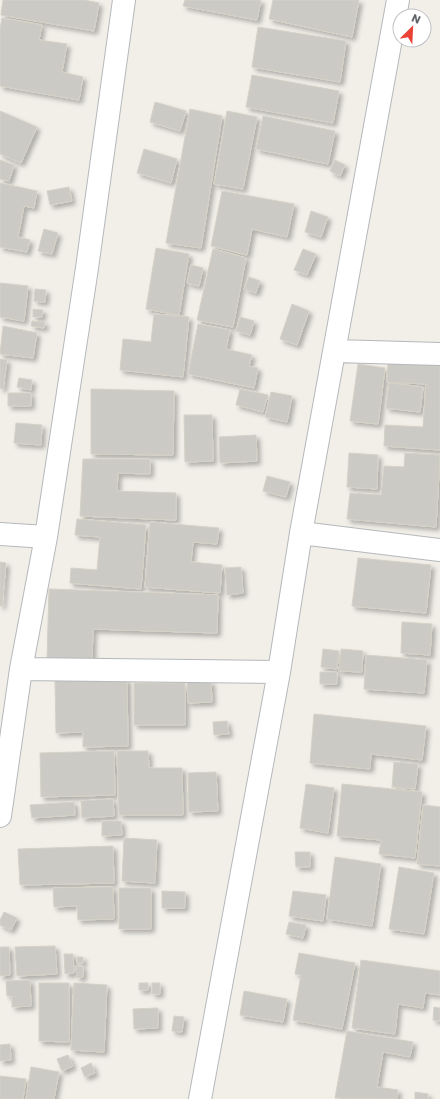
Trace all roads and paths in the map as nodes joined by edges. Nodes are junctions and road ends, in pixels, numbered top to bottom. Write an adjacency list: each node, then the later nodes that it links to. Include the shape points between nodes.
1 (124, 0): 7 (street, via 86,276)
2 (398, 0): 3 (street)
3 (334, 351): 4 (street); 5 (street)
4 (440, 354)
5 (301, 533): 8 (street); 10 (street)
6 (0, 534): 7 (street)
7 (46, 537): 9 (street)
8 (440, 550)
9 (21, 669): 10 (street); 11 (street)
10 (279, 672): 12 (street)
11 (0, 816)
12 (200, 1099)

